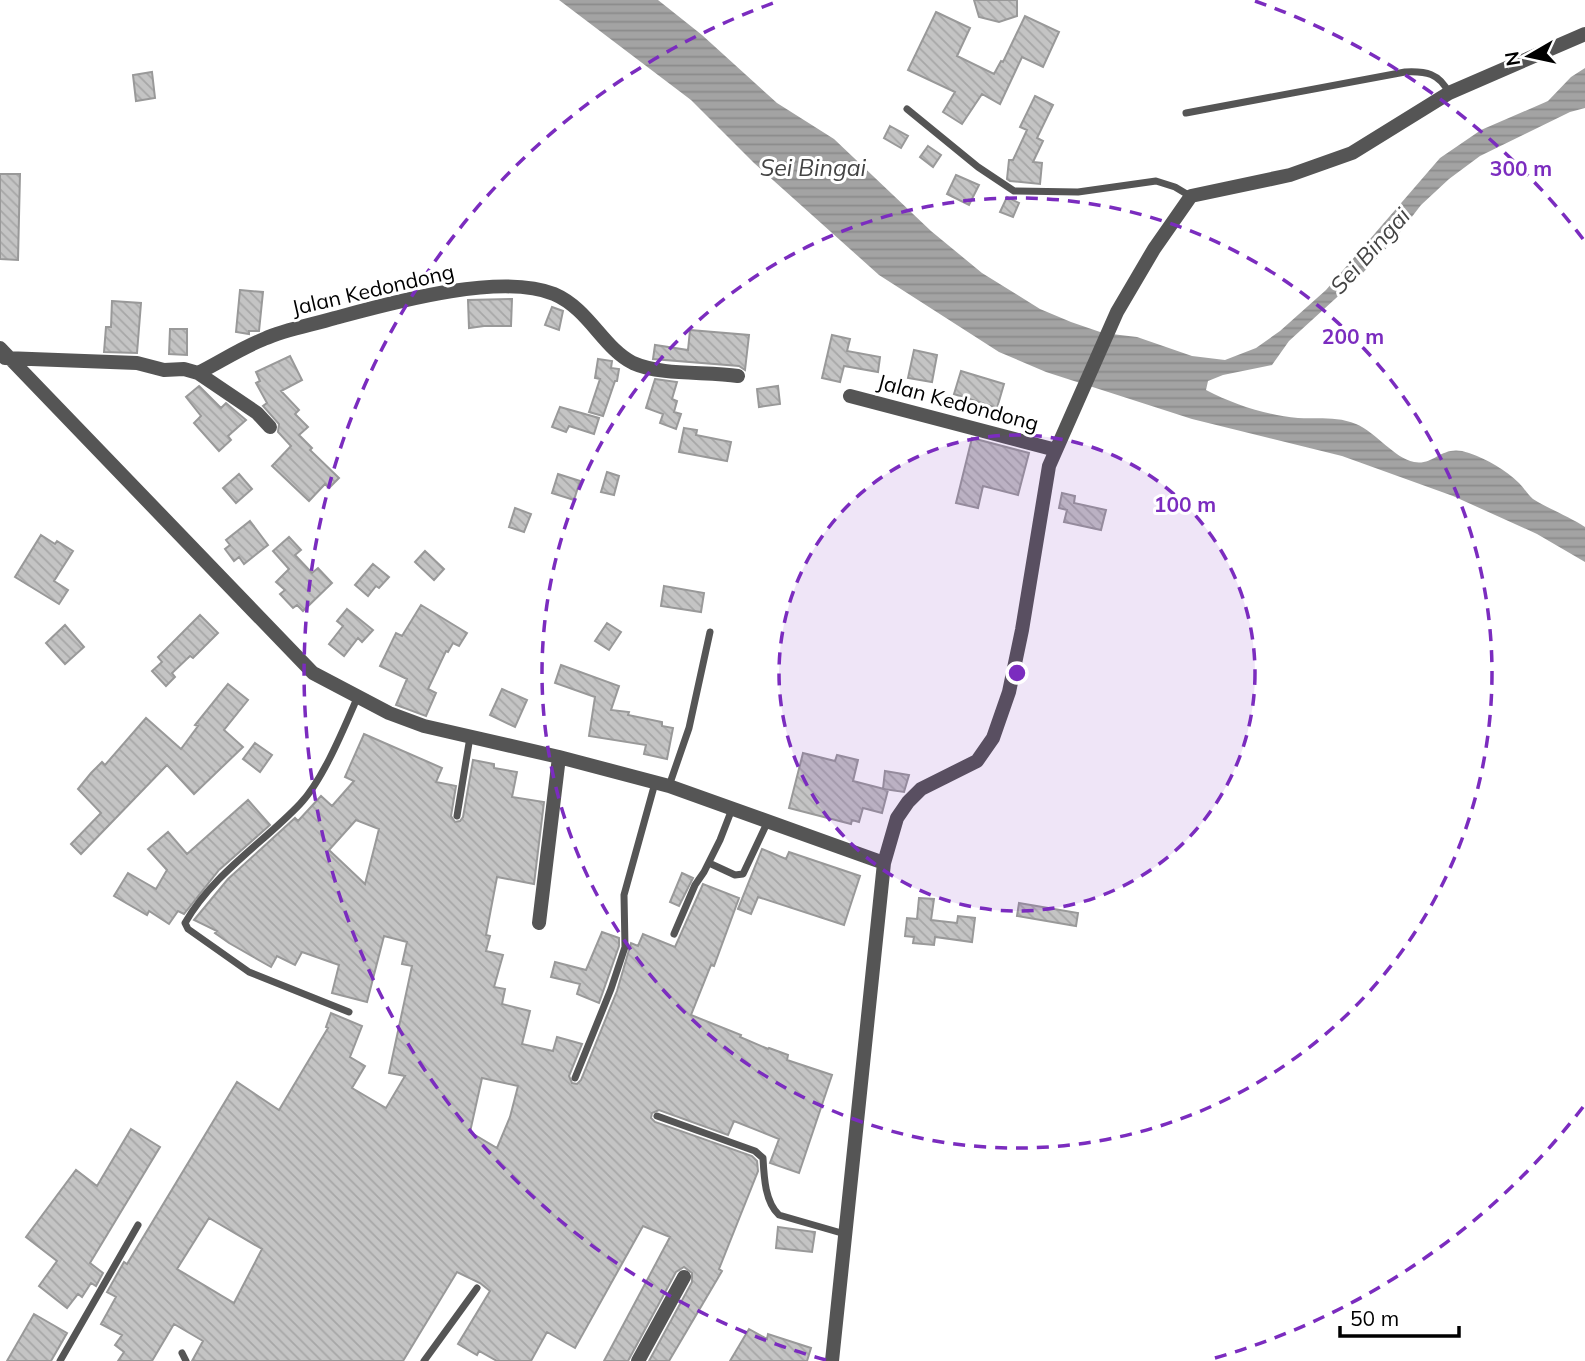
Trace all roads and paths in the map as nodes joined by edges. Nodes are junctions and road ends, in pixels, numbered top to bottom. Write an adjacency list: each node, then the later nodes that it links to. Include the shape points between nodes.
1 (1585, 34): 2 (street)
2 (1450, 93): 4 (lane, via 1433,74 1405,72); 5 (street, via 1352,153 1290,175)
3 (907, 109): 5 (lane, via 1014,191 1078,192 1156,181)
4 (1186, 113)
5 (1191, 196): 11 (street, via 1118,312)
6 (2, 354): 7 (street, via 137,363); 13 (street, via 313,673)
7 (198, 373): 8 (street, Jalan Kedondong, via 264,338 309,325 430,295 508,287 552,293 569,302 633,363); 10 (street)
8 (738, 376)
9 (850, 396): 11 (street, Jalan Kedondong)
10 (270, 427)
11 (1056, 450): 21 (street, via 1049,466 1031,585 1003,715 977,761 922,789 908,802 897,818)
12 (710, 632): 16 (lane, via 689,728)
13 (358, 696): 14 (street, via 401,718); 24 (lane, via 331,756 302,802 208,889 186,923 188,929 249,972)
14 (470, 737): 15 (street); 18 (lane)
15 (559, 757): 16 (street); 22 (street)
16 (662, 785): 17 (street); 25 (lane, via 624,895 625,947)
17 (732, 809): 19 (street); 20 (lane)
18 (457, 817)
19 (768, 821): 20 (lane, via 743,874); 21 (street)
20 (709, 863): 23 (lane)
21 (884, 863): 28 (street)
22 (539, 923)
23 (674, 934)
24 (349, 1012)
25 (575, 1078)
26 (657, 1115): 28 (lane, via 755,1151 763,1158 772,1209)
27 (138, 1226): 31 (lane)
28 (846, 1235): 34 (street)
29 (684, 1277): 33 (street)
30 (477, 1288): 32 (lane)
31 (60, 1361)
32 (424, 1361)
33 (638, 1361)
34 (832, 1361)

